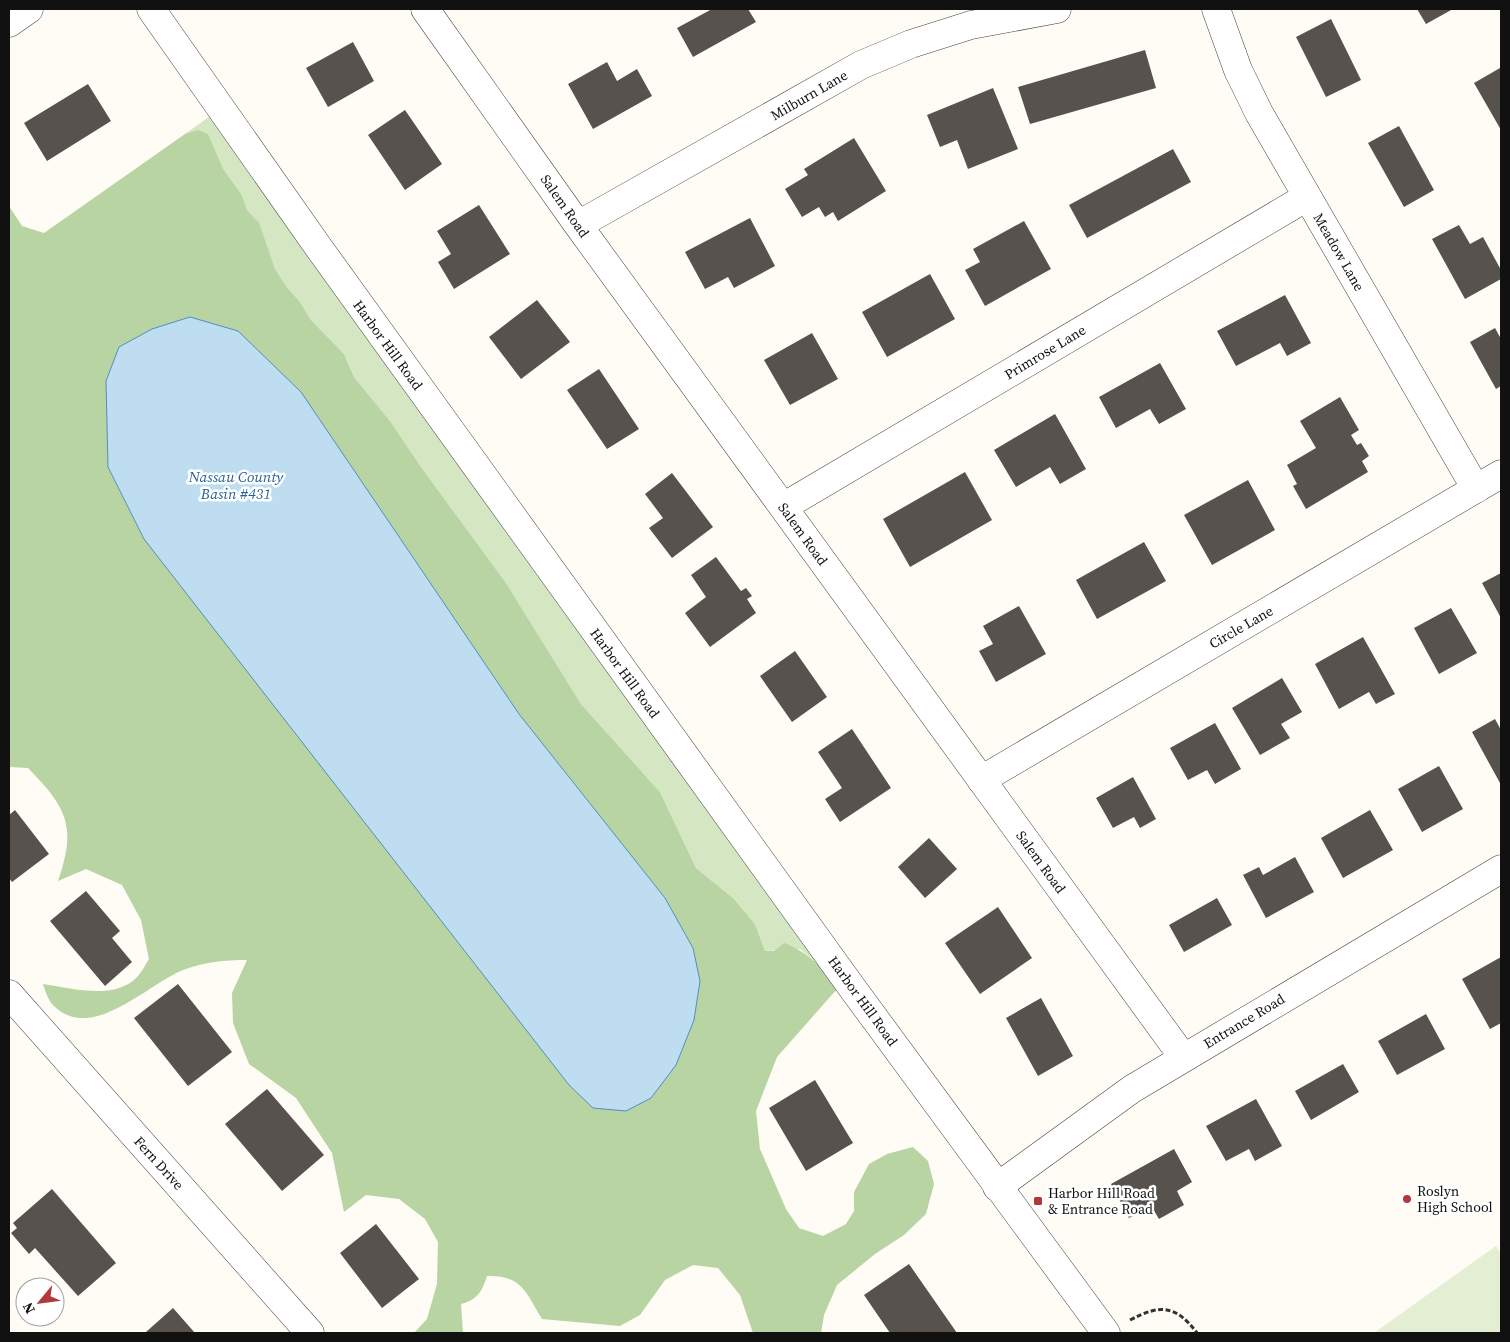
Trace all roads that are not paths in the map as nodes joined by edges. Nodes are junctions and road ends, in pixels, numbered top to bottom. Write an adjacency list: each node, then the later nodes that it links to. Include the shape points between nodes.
1 (29, 9): 6 (street)
2 (151, 9): 16 (street, Harbor Hill Road, via 324,256)
3 (425, 9): 8 (street, Salem Road)
4 (1057, 9): 8 (street, Milburn Lane, via 970,25 861,65)
5 (1216, 9): 7 (street, Meadow Lane, via 1238,70)
6 (9, 23)
7 (1307, 197): 10 (street, Meadow Lane); 11 (street, Primrose Lane)
8 (578, 225): 11 (street, Salem Road)
9 (1501, 474): 10 (street, Circle Lane)
10 (1476, 489): 12 (street, Circle Lane)
11 (783, 507): 12 (street, Salem Road)
12 (981, 780): 15 (street, Salem Road)
13 (1501, 869): 15 (street, Entrance Road)
14 (9, 994): 17 (street, Fern Drive)
15 (1183, 1057): 16 (street, Entrance Road, via 1092,1117)
16 (997, 1187): 18 (street, Harbor Hill Road)
17 (310, 1333)
18 (1106, 1333)

